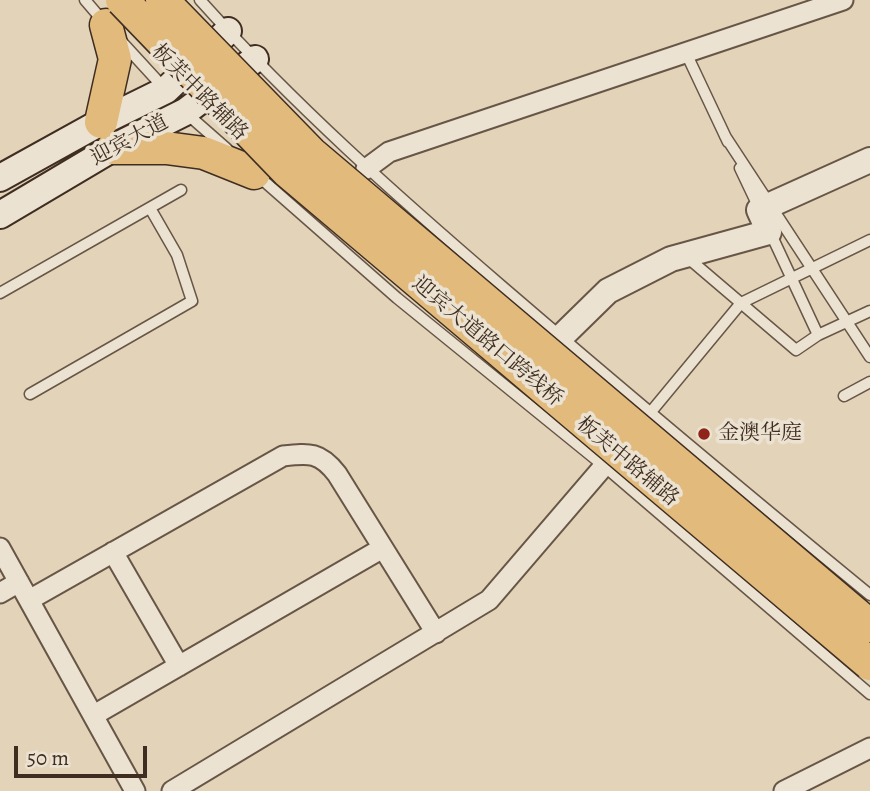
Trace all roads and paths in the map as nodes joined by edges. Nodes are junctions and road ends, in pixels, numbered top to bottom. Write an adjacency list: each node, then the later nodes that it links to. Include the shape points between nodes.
1 (86, 0): 5 (lane, 板芙中路辅路)
2 (162, 0): 41 (highway, 迎宾大道路口跨线桥, bridge, via 311,153)
3 (200, 0): 6 (lane)
4 (843, 0): 7 (street)
5 (114, 13): 9 (lane, 板芙中路辅路); 10 (highway, via 115,59); 43 (highway, 迎宾大道路口跨线桥, bridge, via 287,171)
6 (228, 31): 8 (lane); 9 (main road, 迎宾大道)
7 (687, 53): 11 (lane); 13 (street, via 389,152)
8 (255, 59): 9 (main road, 迎宾大道); 13 (lane)
9 (175, 101): 10 (main road, 迎宾大道); 14 (lane, 板芙中路辅路)
10 (107, 135): 14 (highway, via 204,153); 15 (main road, 迎宾大道); 18 (main road, 迎宾大道)
11 (725, 136): 19 (lane); 28 (lane)
12 (870, 160): 19 (street)
13 (366, 169): 27 (lane)
14 (254, 173): 33 (lane, 板芙中路辅路, via 397,298)
15 (0, 178)
16 (181, 190): 17 (lane)
17 (150, 208): 23 (lane); 30 (lane, via 177,255 191,301)
18 (0, 215)
19 (764, 221): 21 (street); 22 (lane)
20 (870, 240): 22 (lane)
21 (685, 255): 24 (lane); 27 (street, via 608,291)
22 (791, 278): 24 (lane); 26 (lane)
23 (0, 293)
24 (741, 303): 26 (lane, via 796,350); 32 (lane)
25 (870, 311): 26 (lane)
26 (818, 335)
27 (561, 337): 32 (lane)
28 (870, 357)
29 (870, 382): 31 (lane)
30 (30, 394)
31 (844, 396)
32 (649, 413): 39 (lane)
33 (604, 466): 42 (street, via 489,600); 45 (lane, 板芙中路辅路)
34 (381, 549): 35 (street, via 324,458 304,453 284,456); 42 (street); 44 (street)
35 (113, 552): 40 (street); 44 (street)
36 (2, 556): 37 (street)
37 (19, 582): 38 (street); 40 (street)
38 (0, 593)
39 (870, 596)
40 (29, 600): 46 (street)
41 (870, 626)
42 (436, 633): 49 (street)
43 (870, 664)
44 (179, 666): 46 (street)
45 (870, 694)
46 (94, 715): 48 (street)
47 (870, 748): 50 (street)
48 (130, 789)
49 (172, 791)
50 (784, 791)

